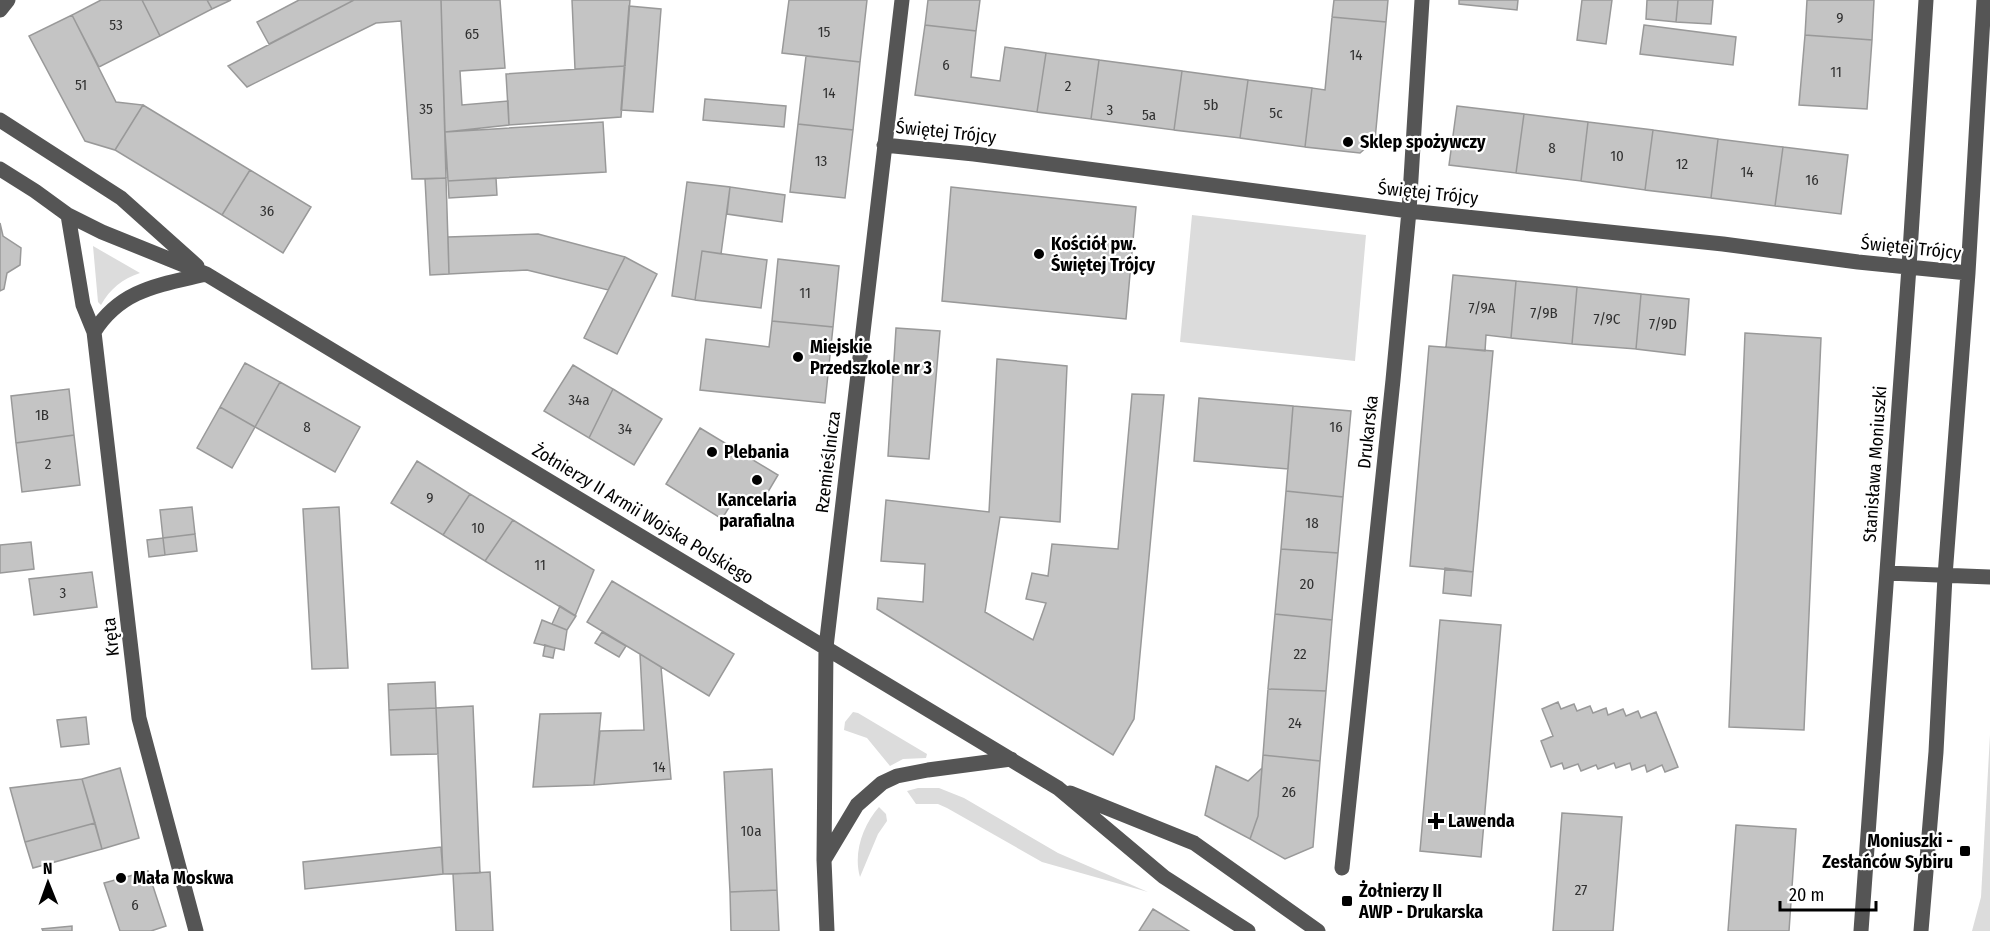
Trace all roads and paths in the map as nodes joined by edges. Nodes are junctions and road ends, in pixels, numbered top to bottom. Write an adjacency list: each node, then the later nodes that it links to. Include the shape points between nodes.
1 (2, 0): 2 (street)
2 (7, 0): 7 (street)
3 (902, 0): 9 (street, Rzemieślnicza)
4 (1422, 0): 11 (street, Drukarska)
5 (1926, 0): 13 (street, Stanisława Moniuszki)
6 (1984, 0): 14 (street)
7 (0, 10)
8 (0, 120): 15 (street, Żołnierzy II Armii Wojska Polskiego, via 121,198)
9 (884, 145): 11 (street, Świętej Trójcy); 20 (street, Rzemieślnicza)
10 (0, 169): 12 (street, Żołnierzy II Armii Wojska Polskiego)
11 (1408, 211): 13 (street, Świętej Trójcy, via 1724,243); 24 (street, Drukarska)
12 (68, 215): 15 (street, Żołnierzy II Armii Wojska Polskiego); 16 (street, Kręta, via 83,305)
13 (1910, 267): 14 (street, Świętej Trójcy); 17 (street, Stanisława Moniuszki)
14 (1968, 273): 18 (street)
15 (206, 274): 16 (street, via 138,292 111,310); 20 (street, Żołnierzy II Armii Wojska Polskiego)
16 (94, 332): 25 (street, Kręta, via 139,718)
17 (1887, 573): 18 (street); 29 (street, Stanisława Moniuszki)
18 (1945, 576): 19 (street); 30 (street)
19 (1990, 577)
20 (826, 647): 21 (street, Żołnierzy II Armii Wojska Polskiego); 23 (street, Rzemieślnicza)
21 (1011, 759): 22 (street, Żołnierzy II Armii Wojska Polskiego); 23 (street, via 928,770 882,783 857,805)
22 (1058, 788): 27 (street, Żołnierzy II Armii Wojska Polskiego, via 1164,877); 28 (street, Żołnierzy II Armii Wojska Polskiego, via 1194,843)
23 (824, 860): 26 (street, Rzemieślnicza)
24 (1342, 868)
25 (196, 931)
26 (827, 931)
27 (1248, 931)
28 (1317, 931)
29 (1861, 931)
30 (1921, 931)

